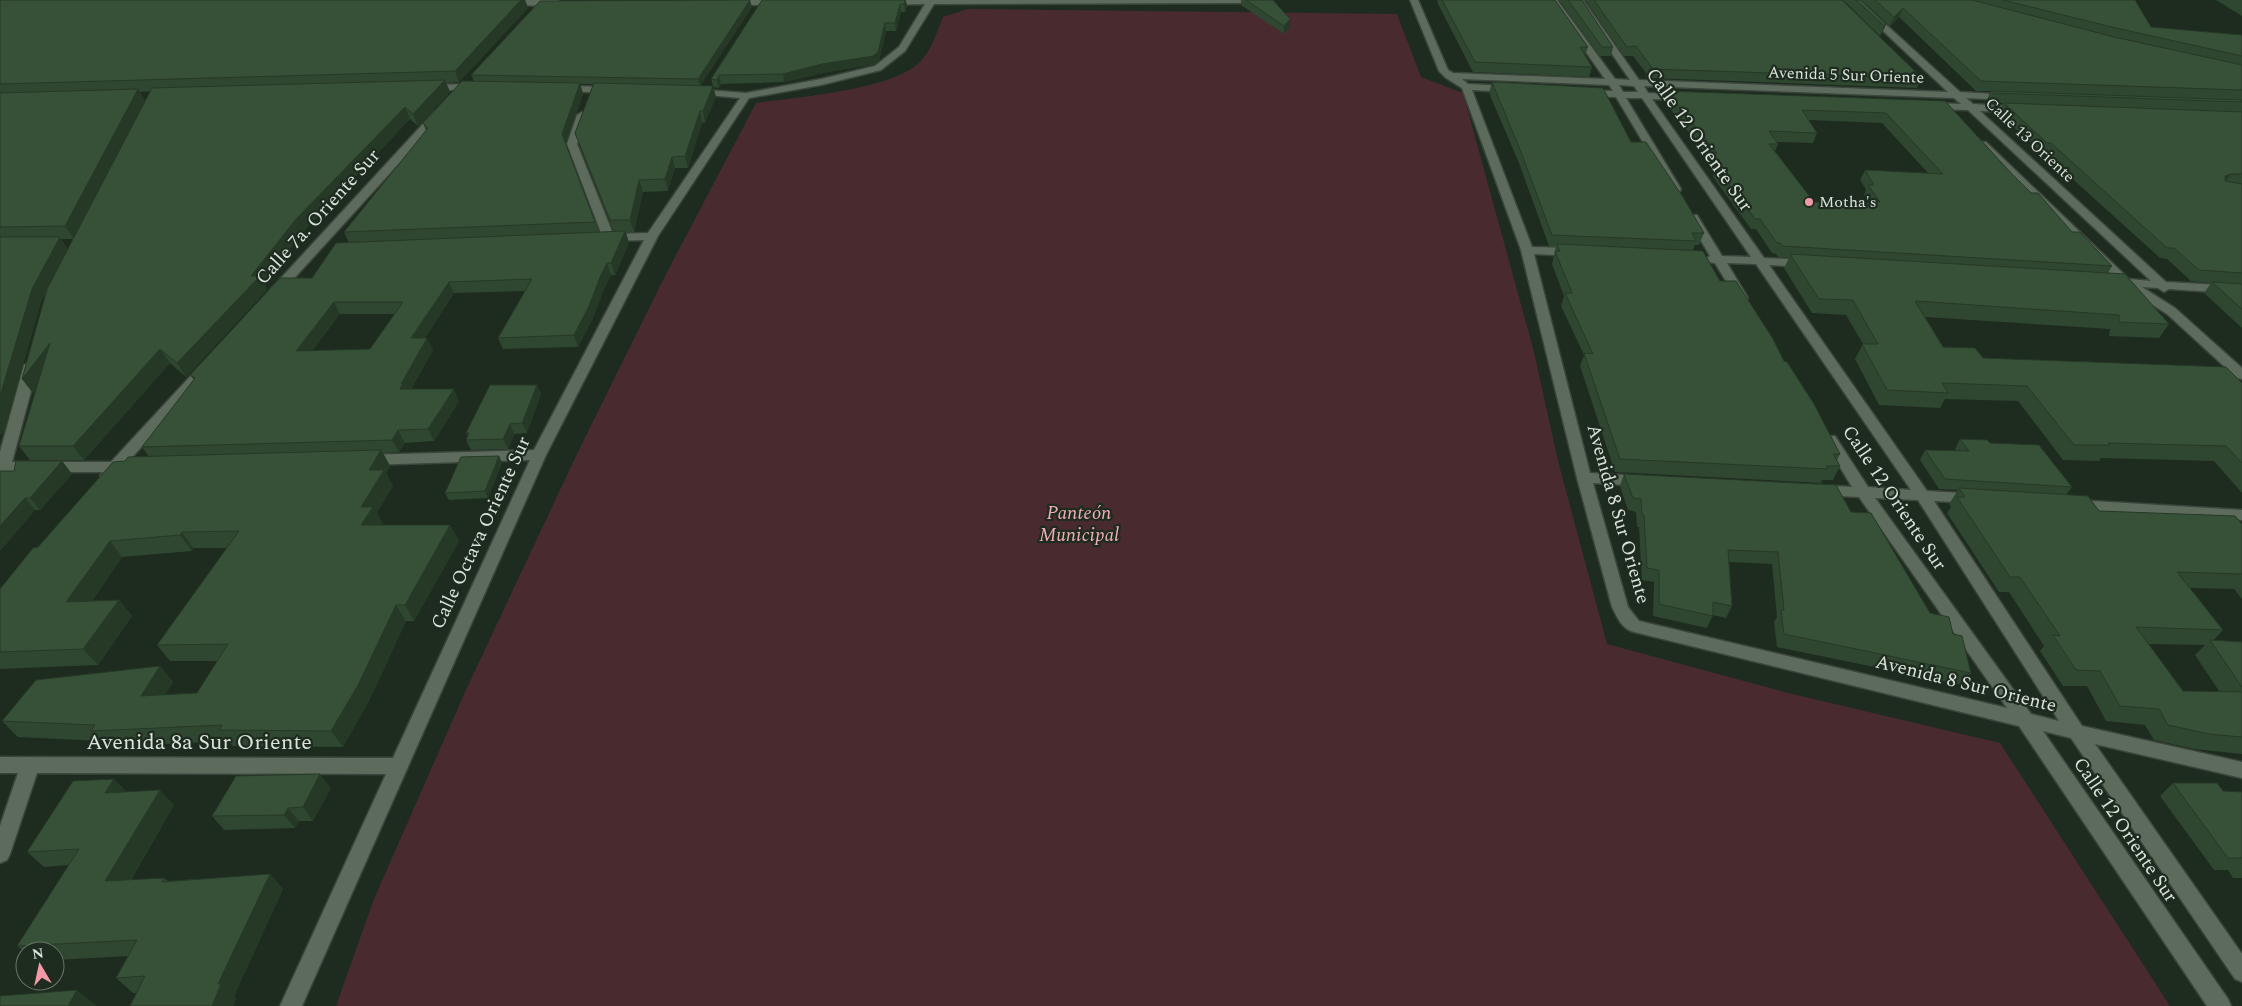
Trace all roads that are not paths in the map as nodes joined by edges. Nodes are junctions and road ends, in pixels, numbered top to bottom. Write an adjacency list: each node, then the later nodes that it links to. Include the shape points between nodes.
1 (1245, 0): 7 (street)
2 (1414, 0): 17 (street)
3 (1553, 0): 18 (street, Calle 12 Oriente Sur)
4 (1579, 0): 20 (street, Calle 12 Oriente Sur)
5 (1854, 0): 33 (street, Calle 13 Oriente)
6 (932, 1): 7 (street); 11 (street); 34 (street, via 902,48 878,68)
7 (1166, 1)
8 (541, 2): 12 (street); 13 (street); 15 (street)
9 (722, 2): 14 (street)
10 (790, 2): 14 (street)
11 (874, 2)
12 (568, 3)
13 (499, 4)
14 (760, 4)
15 (526, 17)
16 (475, 73): 21 (street, Calle 7a. Oriente Sur)
17 (1448, 76): 18 (street, Avenida 5 Sur Oriente); 22 (street)
18 (1611, 80): 20 (street, Avenida 5 Sur Oriente); 30 (street, Calle 12 Oriente Sur)
19 (1917, 80): 31 (street)
20 (1635, 81): 31 (street, Avenida 5 Sur Oriente); 32 (street, Calle 12 Oriente Sur)
21 (462, 87): 23 (street); 24 (street); 47 (street, Calle 7a. Oriente Sur)
22 (1466, 87): 27 (street); 46 (street, Avenida 8 Sur Oriente)
23 (413, 88)
24 (482, 88)
25 (552, 89): 37 (street)
26 (620, 90): 37 (street)
27 (1524, 90)
28 (686, 91): 34 (street, via 707,87)
29 (1572, 92): 30 (street)
30 (1620, 94): 32 (street); 50 (street, Calle 12 Oriente Sur)
31 (1930, 94): 33 (street, Avenida 5 Sur Oriente); 39 (street)
32 (1644, 95): 35 (street); 51 (street, Calle 12 Oriente Sur)
33 (1958, 95): 36 (street, Avenida 5 Sur Oriente); 40 (street, Calle 13 Oriente)
34 (746, 96): 44 (street, Calle Octava Oriente Sur)
35 (1694, 97)
36 (2017, 97)
37 (588, 99): 44 (street, via 572,144 604,238)
38 (1924, 106): 39 (street, Avenida 5 Sur Oriente)
39 (1944, 107): 40 (street, Avenida 5 Sur Oriente); 42 (street)
40 (1971, 108): 41 (street, Avenida 5 Sur Oriente); 55 (street, Calle 13 Oriente)
41 (2029, 110)
42 (1958, 120)
43 (1972, 134): 54 (street)
44 (652, 236): 64 (street, Calle Octava Oriente Sur)
45 (333, 250): 47 (street)
46 (1527, 250): 48 (street); 69 (street, Avenida 8 Sur Oriente)
47 (313, 251): 57 (street, Calle 7a. Oriente Sur)
48 (1585, 252)
49 (1699, 258): 50 (street)
50 (1718, 259): 51 (street); 58 (street, Calle 12 Oriente Sur)
51 (1759, 261): 52 (street); 74 (street, Calle 12 Oriente Sur)
52 (1818, 264)
53 (2096, 281): 54 (street)
54 (2126, 283): 55 (street); 59 (street)
55 (2164, 285): 56 (street); 59 (street)
56 (2242, 290)
57 (267, 301)
58 (1749, 309)
59 (2171, 311): 62 (street)
60 (34, 357): 67 (street)
61 (214, 359): 68 (street)
62 (2242, 375)
63 (1822, 426): 73 (street, Calle 12 Oriente Sur)
64 (539, 456): 65 (street); 82 (street, Calle Octava Oriente Sur)
65 (352, 461)
66 (135, 466): 68 (street)
67 (1, 467): 68 (street)
68 (115, 467): 71 (street)
69 (1584, 478): 70 (street); 78 (street, Avenida 8 Sur Oriente, via 1620,607 1634,626)
70 (1654, 482)
71 (96, 488)
72 (1803, 489): 73 (street)
73 (1863, 492): 74 (street); 78 (street, Calle 12 Oriente Sur)
74 (1922, 495): 75 (street); 79 (street, Calle 12 Oriente Sur)
75 (1990, 499)
76 (2058, 504): 77 (street)
77 (2242, 515)
78 (2025, 720): 79 (street, Avenida 8 Sur Oriente); 87 (street, Calle 12 Oriente Sur)
79 (2078, 733): 83 (street, Avenida 8 Sur Oriente); 85 (street, Calle 12 Oriente Sur)
80 (0, 765): 81 (street, Avenida 8a Sur Oriente)
81 (30, 766): 82 (street, Avenida 8a Sur Oriente); 84 (street)
82 (398, 766): 86 (street, Calle Octava Oriente Sur)
83 (2242, 770)
84 (0, 854)
85 (2242, 972)
86 (291, 1006)
87 (2220, 1006)

